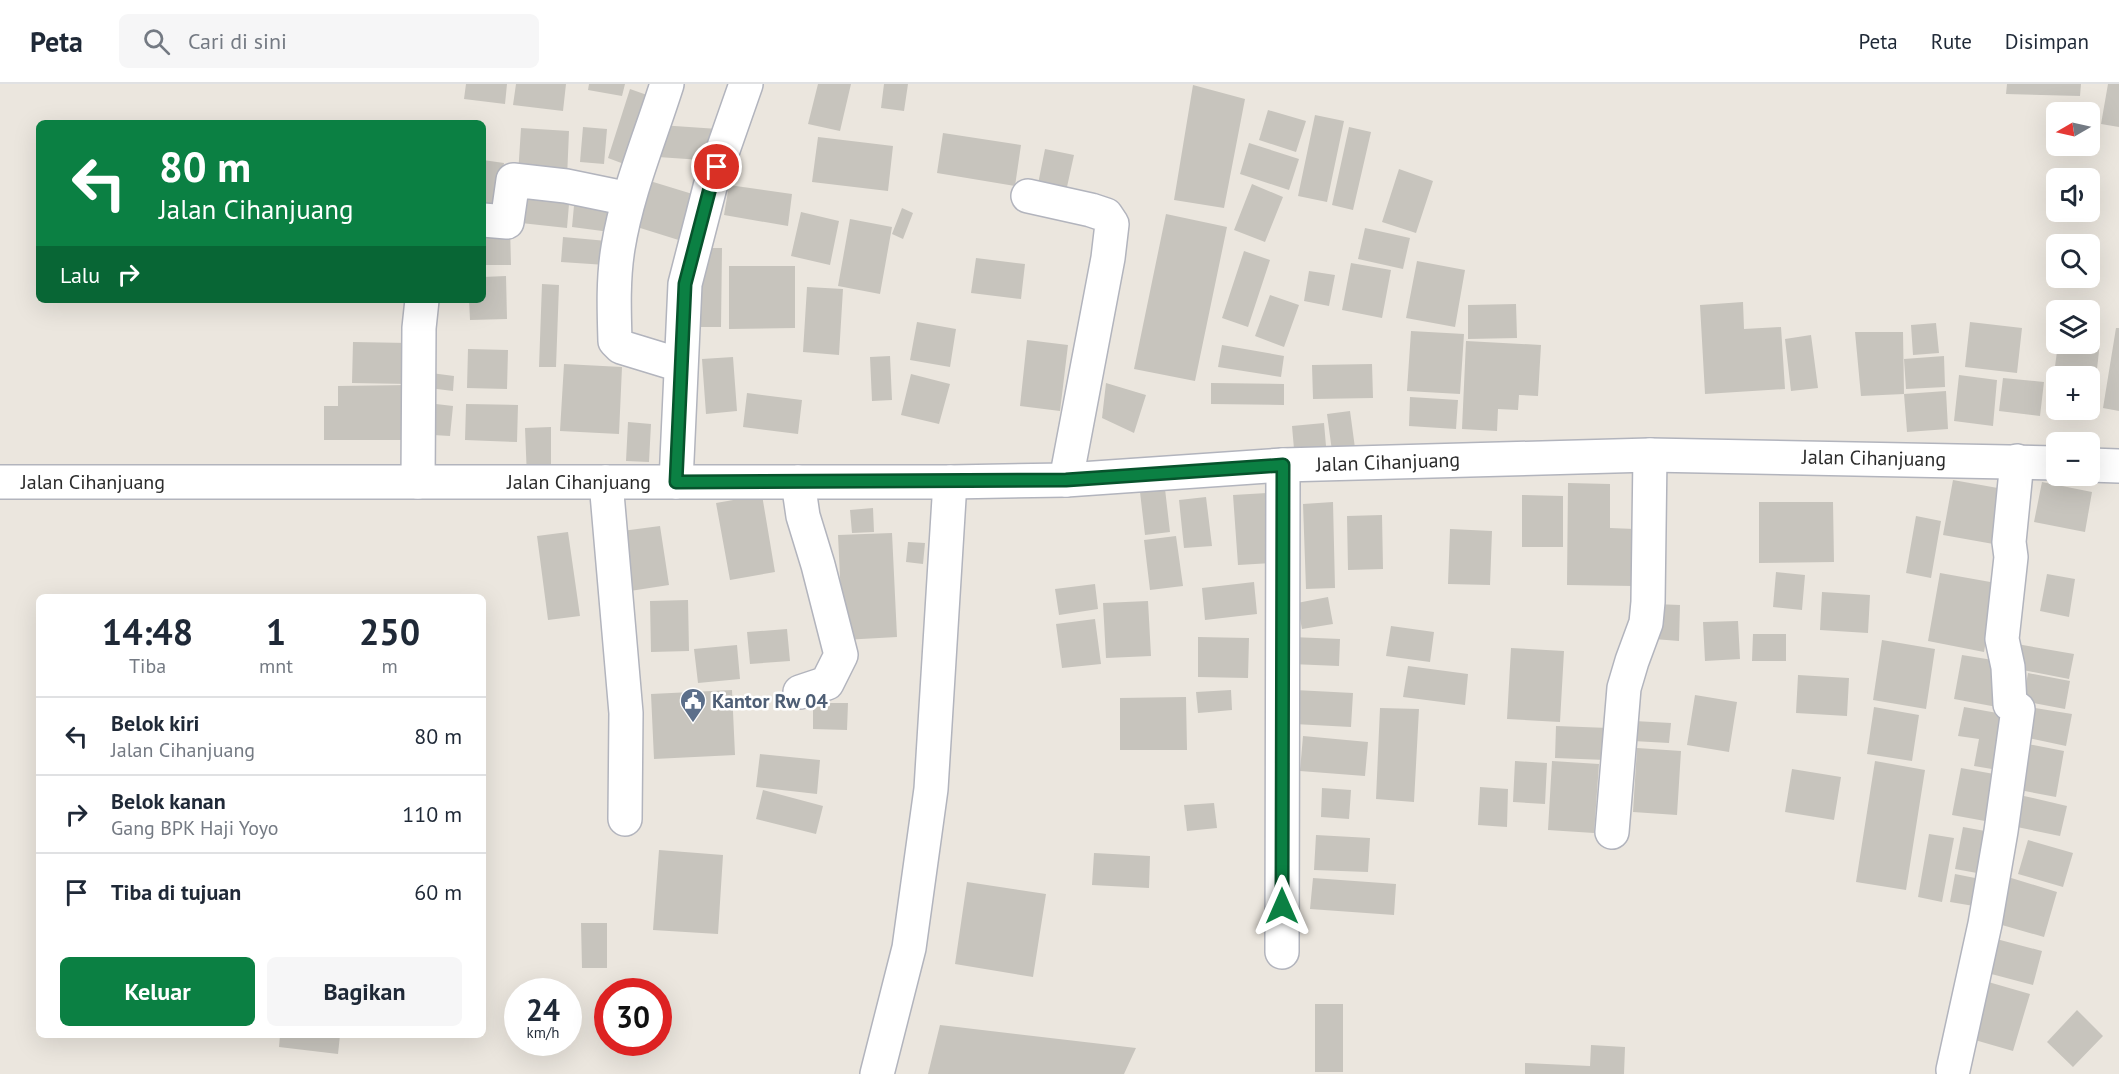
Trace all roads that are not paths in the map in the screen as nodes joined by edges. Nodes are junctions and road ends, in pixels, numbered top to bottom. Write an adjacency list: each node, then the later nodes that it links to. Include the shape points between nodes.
1 (667, 84): 4 (street)
2 (746, 84): 7 (street, via 710,188 685,284)
3 (1028, 196): 14 (street, via 1106,215 1112,224)
4 (629, 199): 5 (street, via 513,180 507,222); 7 (street, via 618,249 615,340 621,347)
5 (486, 220)
6 (422, 303): 16 (street)
7 (680, 365): 18 (street)
8 (1650, 455): 9 (street, Jalan Cihanjuang); 11 (street, Jalan Cihanjuang); 23 (street, via 1646,623 1624,688)
9 (2017, 461): 10 (street, Jalan Cihanjuang); 25 (street, via 2002,639 2010,704 2018,709 2001,831)
10 (2046, 462)
11 (1283, 465): 14 (street, Jalan Cihanjuang); 24 (street)
12 (2100, 465): 13 (street)
13 (2119, 466)
14 (1066, 480): 20 (street, Jalan Cihanjuang)
15 (0, 482): 16 (street, Jalan Cihanjuang)
16 (418, 482): 17 (street, Jalan Cihanjuang)
17 (606, 482): 18 (street, Jalan Cihanjuang); 22 (street, via 626,713)
18 (676, 482): 19 (street, Jalan Cihanjuang)
19 (798, 482): 20 (street, Jalan Cihanjuang); 21 (street, via 803,516 841,655 827,683)
20 (950, 482): 26 (street, via 931,789 909,948)
21 (800, 692)
22 (625, 819)
23 (1612, 832)
24 (1282, 952)
25 (1953, 1070)
26 (877, 1074)

